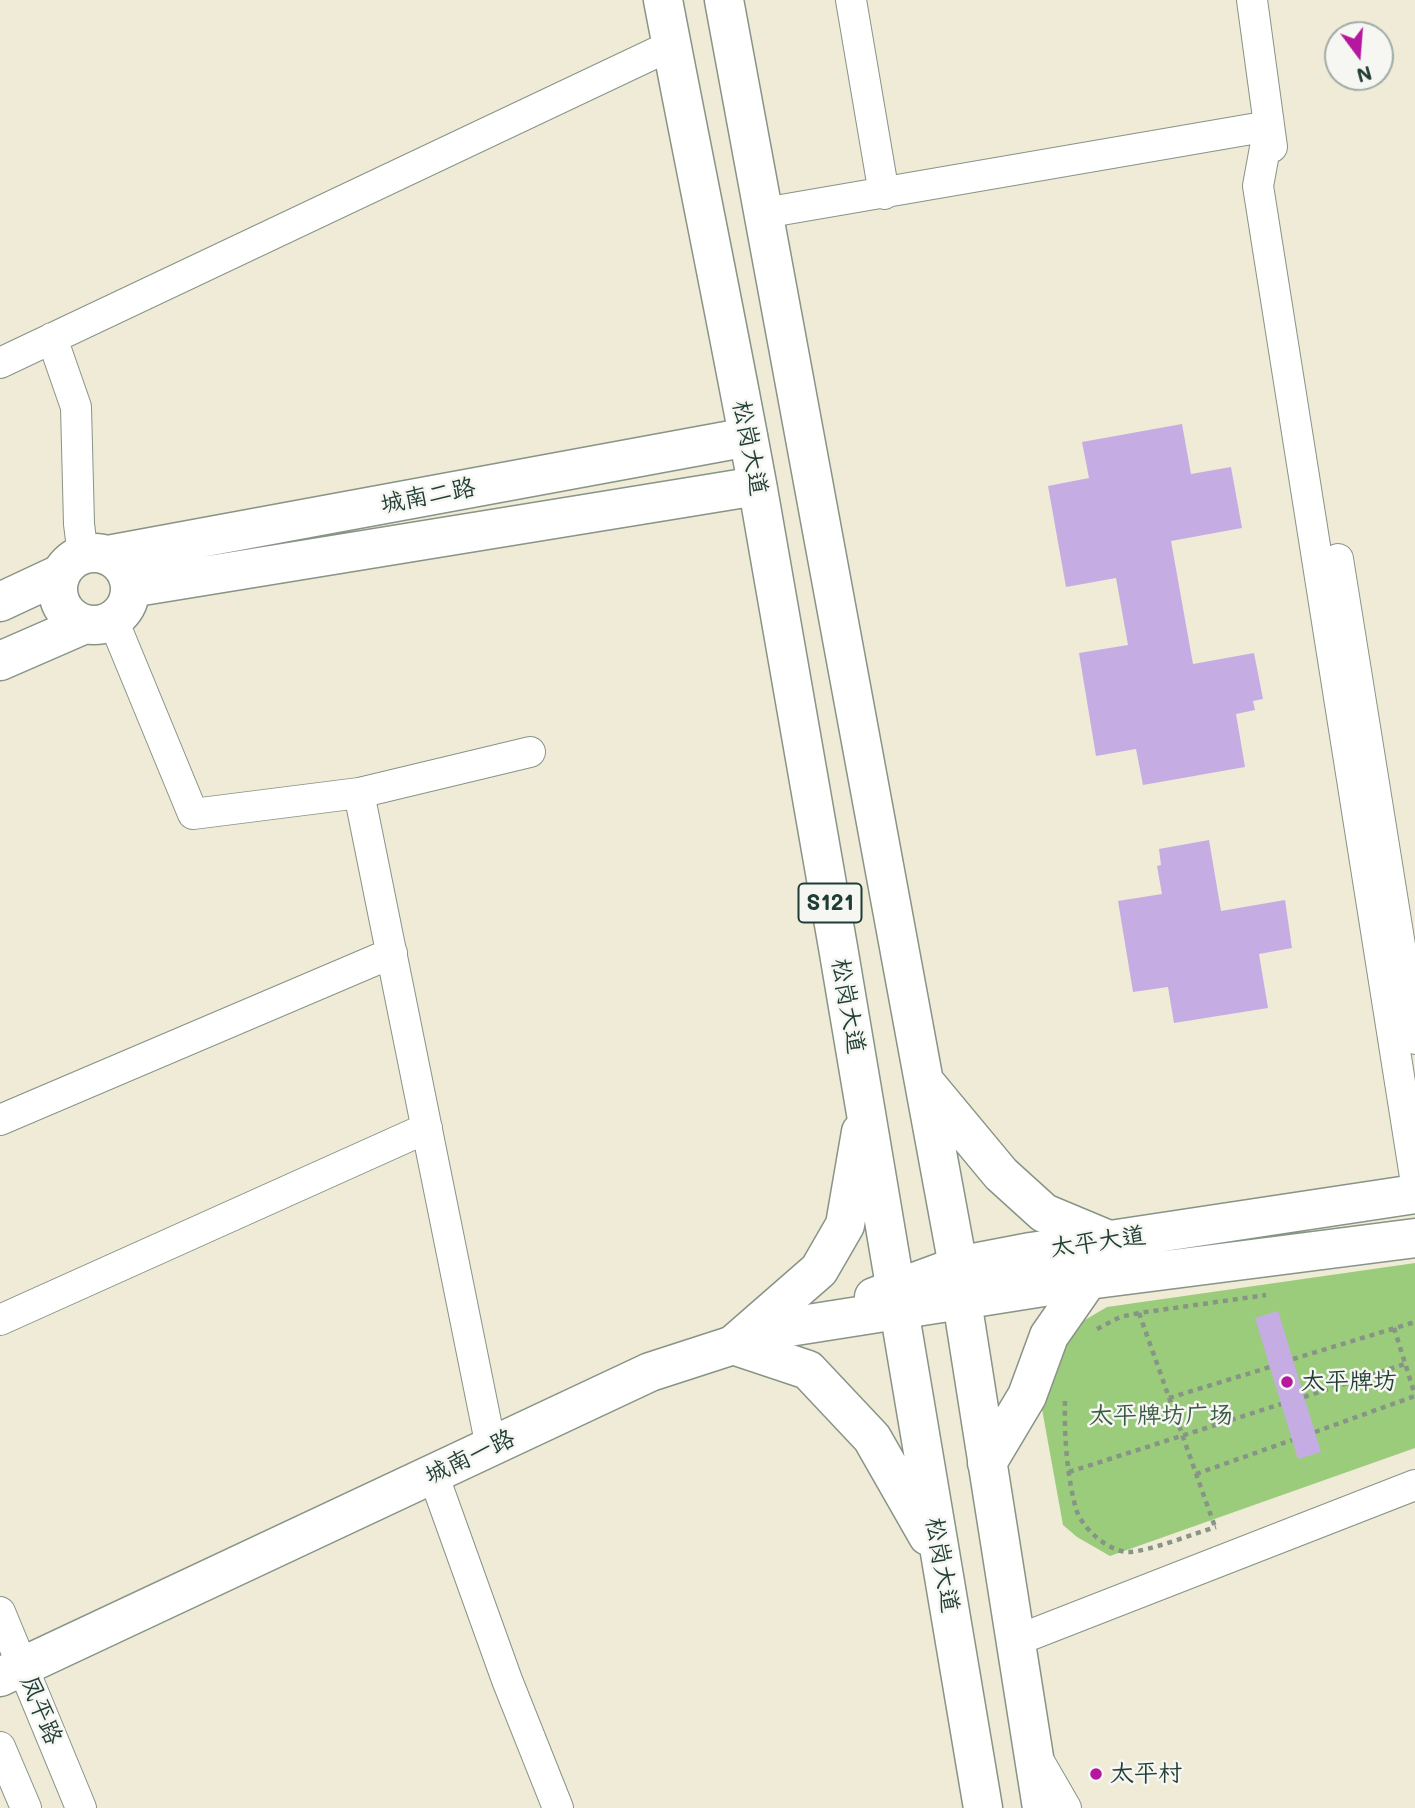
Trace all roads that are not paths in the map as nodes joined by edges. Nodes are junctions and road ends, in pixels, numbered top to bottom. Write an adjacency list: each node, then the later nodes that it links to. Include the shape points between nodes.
1 (663, 0): 5 (main road, 松岗大道 / S121)
2 (724, 0): 8 (main road, S121)
3 (851, 0): 7 (street)
4 (1252, 0): 6 (street)
5 (672, 45): 9 (street); 11 (main road, 松岗大道 / S121)
6 (1269, 126): 7 (street); 20 (street); 25 (street, via 1258,186)
7 (884, 194): 8 (street)
8 (764, 213): 21 (main road, S121)
9 (52, 338): 10 (street); 13 (street, via 76,407)
10 (0, 363)
11 (748, 437): 12 (main road, 松岗大道 / S121); 13 (main road, 城南二路)
12 (757, 486): 15 (main road, 城南二路); 22 (main road, 松岗大道 / S121)
13 (84, 562): 14 (main road, 城南二路); 15 (main road, via 119,562 128,575); 15 (main road, via 57,587 65,611 74,619)
14 (0, 602)
15 (110, 611): 16 (main road, 城南二路); 18 (street, via 193,814)
16 (0, 661)
17 (530, 752): 18 (street)
18 (359, 793): 19 (street)
19 (392, 953): 23 (street); 24 (street)
20 (1415, 1039)
21 (925, 1081): 28 (main road, via 1001,1174 1044,1213); 30 (main road, S121)
22 (866, 1106): 31 (main road, 松岗大道 / S121); 33 (main road, via 845,1224 819,1270)
23 (0, 1120)
24 (427, 1128): 32 (street); 34 (street)
25 (1415, 1177)
26 (1415, 1194): 28 (main road, 太平大道)
27 (1415, 1238): 29 (main road)
28 (1111, 1241): 30 (main road, 太平大道, via 1031,1252)
29 (1088, 1280): 30 (main road); 35 (main road, via 1049,1336 1027,1396)
30 (960, 1283): 31 (main road); 35 (main road, S121)
31 (897, 1299): 33 (main road, 城南一路); 38 (main road, 松岗大道 / S121)
32 (0, 1320)
33 (733, 1345): 34 (main road, 城南一路, via 650,1372); 38 (main road, via 808,1370 872,1438)
34 (491, 1447): 36 (main road, 城南一路)
35 (987, 1463): 40 (main road, S121)
36 (433, 1475): 41 (main road, 城南一路); 46 (street)
37 (1415, 1485): 40 (street)
38 (941, 1559): 47 (main road, 松岗大道 / S121)
39 (0, 1612): 41 (street, 凤平路)
40 (1015, 1641): 43 (main road, S121)
41 (12, 1672): 45 (street, 凤平路)
42 (0, 1746): 44 (street)
43 (1032, 1749): 48 (main road, S121); 49 (street)
44 (26, 1808)
45 (81, 1808)
46 (558, 1808)
47 (983, 1808)
48 (1042, 1808)
49 (1066, 1808)

